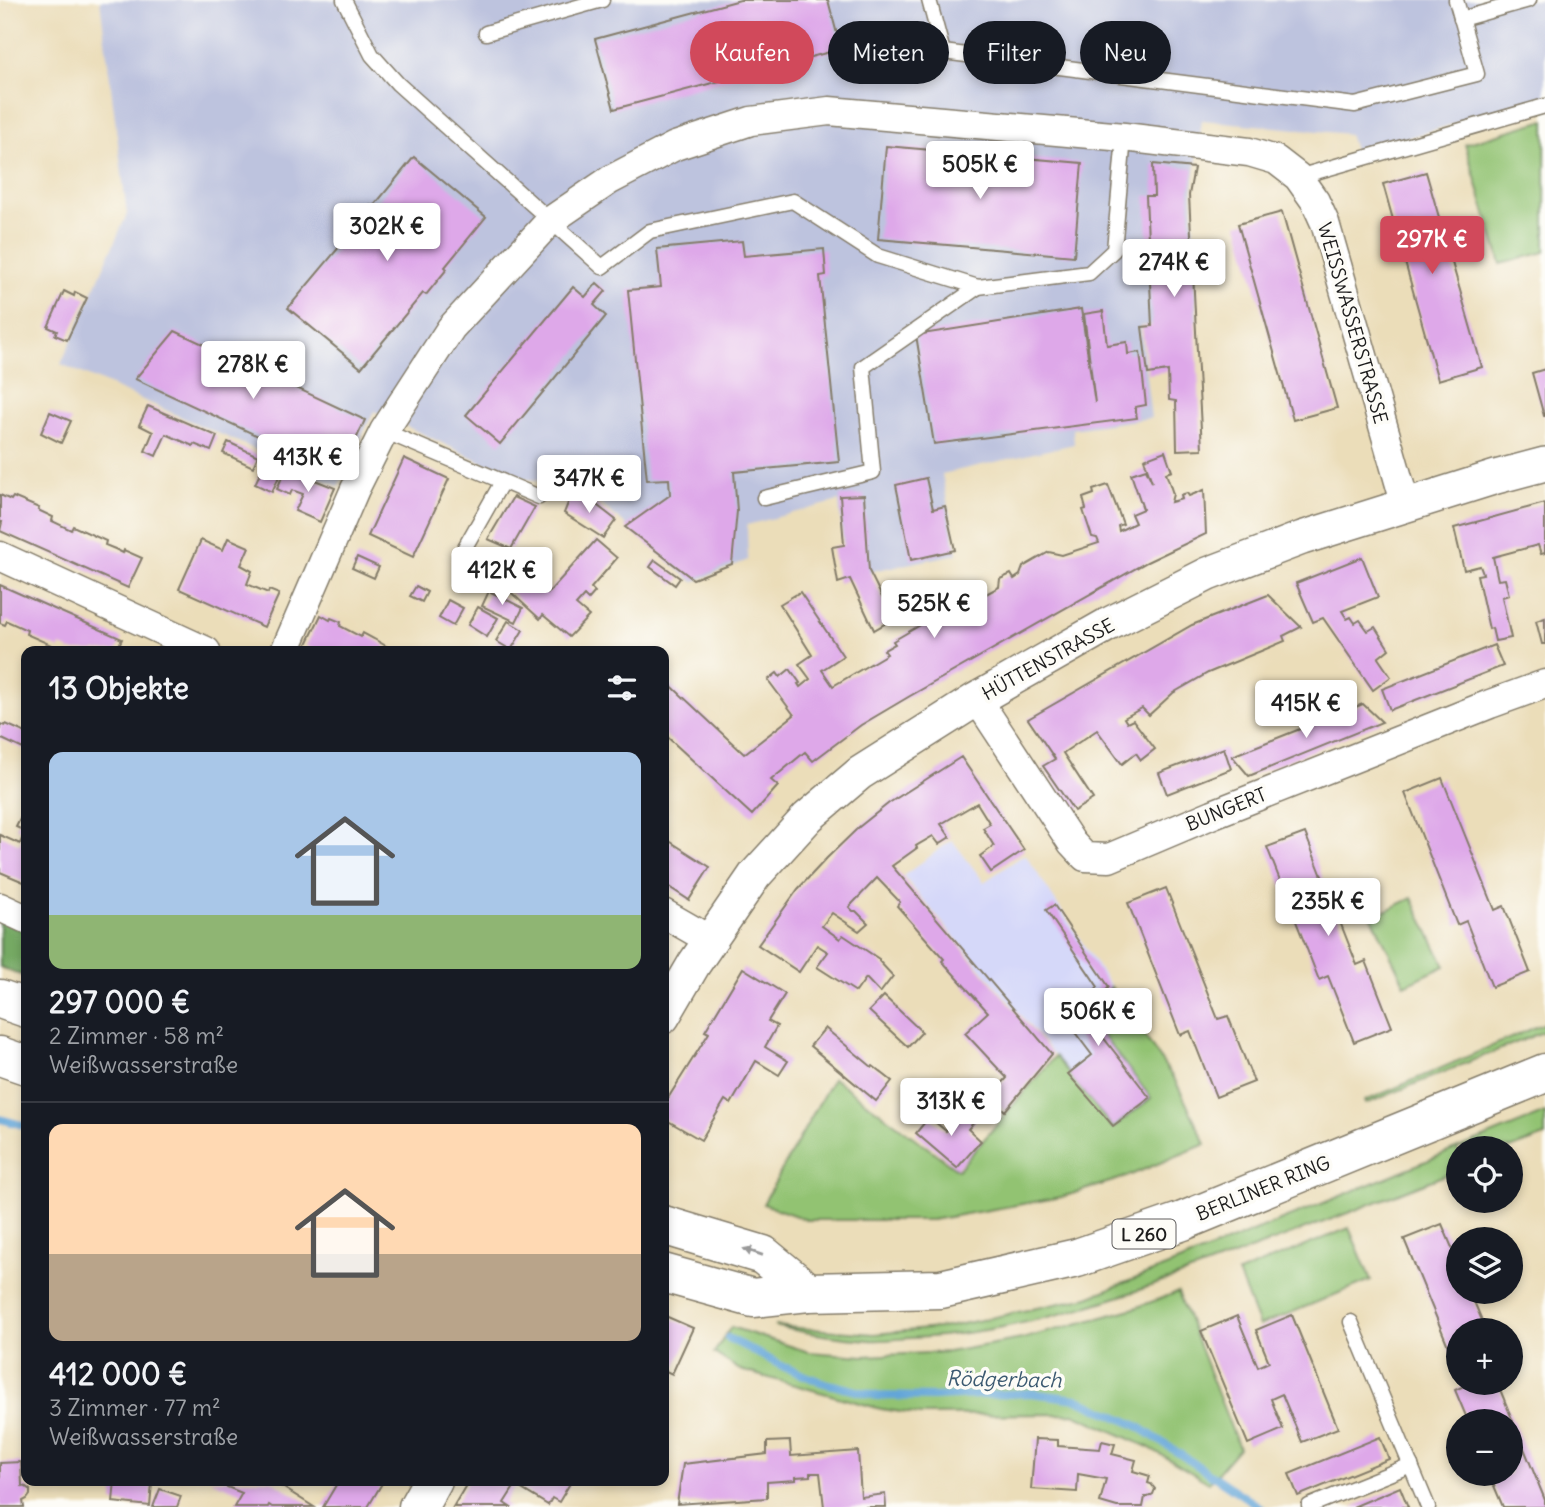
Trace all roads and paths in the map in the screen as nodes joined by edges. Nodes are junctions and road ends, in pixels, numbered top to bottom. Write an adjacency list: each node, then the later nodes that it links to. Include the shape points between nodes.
1 (344, 0): 11 (lane, via 372,55 398,84)
2 (603, 0): 7 (lane)
3 (929, 0): 6 (lane, via 943,52 1354,105 1477,74)
4 (1456, 0): 6 (lane)
5 (1529, 0): 6 (lane)
6 (1461, 19)
7 (486, 33)
8 (1545, 106): 10 (lane)
9 (1124, 137): 10 (street, WEISSWASSERSTRASSE, via 1249,152 1276,160); 11 (street, WEISSWASSERSTRASSE, via 829,111 751,121 675,146 610,180); 12 (lane, via 1114,250 1088,273)
10 (1298, 177): 18 (street, WEISSWASSERSTRASSE, via 1325,223)
11 (550, 220): 12 (lane, via 602,267 650,231 793,201 878,256); 13 (street, WEISSWASSERSTRASSE, via 451,328)
12 (978, 287): 17 (lane, via 863,367 873,472)
13 (384, 431): 15 (lane); 22 (street, WEISSWASSERSTRASSE)
14 (1545, 464): 18 (street, HÜTTENSTRASSE)
15 (502, 482): 16 (lane); 20 (lane)
16 (539, 496)
17 (764, 498)
18 (1406, 506): 24 (street, HÜTTENSTRASSE, via 1302,538 1209,574 1107,625)
19 (0, 556): 21 (street)
20 (460, 556)
21 (195, 646)
22 (287, 646)
23 (1545, 684): 24 (street, BUNGERT, via 1109,858 1085,857 1072,843)
24 (978, 699): 28 (street, HÜTTENSTRASSE, via 860,773 808,817 755,876)
25 (0, 907): 27 (street)
26 (669, 916): 28 (street)
27 (21, 917)
28 (710, 940): 31 (street, HÜTTENSTRASSE)
29 (0, 999): 30 (main road)
30 (21, 1006)
31 (669, 1007)
32 (0, 1056): 33 (main road)
33 (21, 1063)
34 (1545, 1073): 37 (main road, BERLINER RING / L 260, via 1183,1221 1077,1258 941,1289)
35 (669, 1226): 37 (main road, one-way to 35, via 763,1255)
36 (669, 1275): 37 (main road, BERLINER RING / L 260, via 752,1298)
37 (808, 1292)
38 (1351, 1322): 39 (lane)
39 (1411, 1465): 42 (lane); 43 (lane)
40 (430, 1486): 41 (main road)
41 (418, 1507)
42 (1309, 1507)
43 (1428, 1507)

